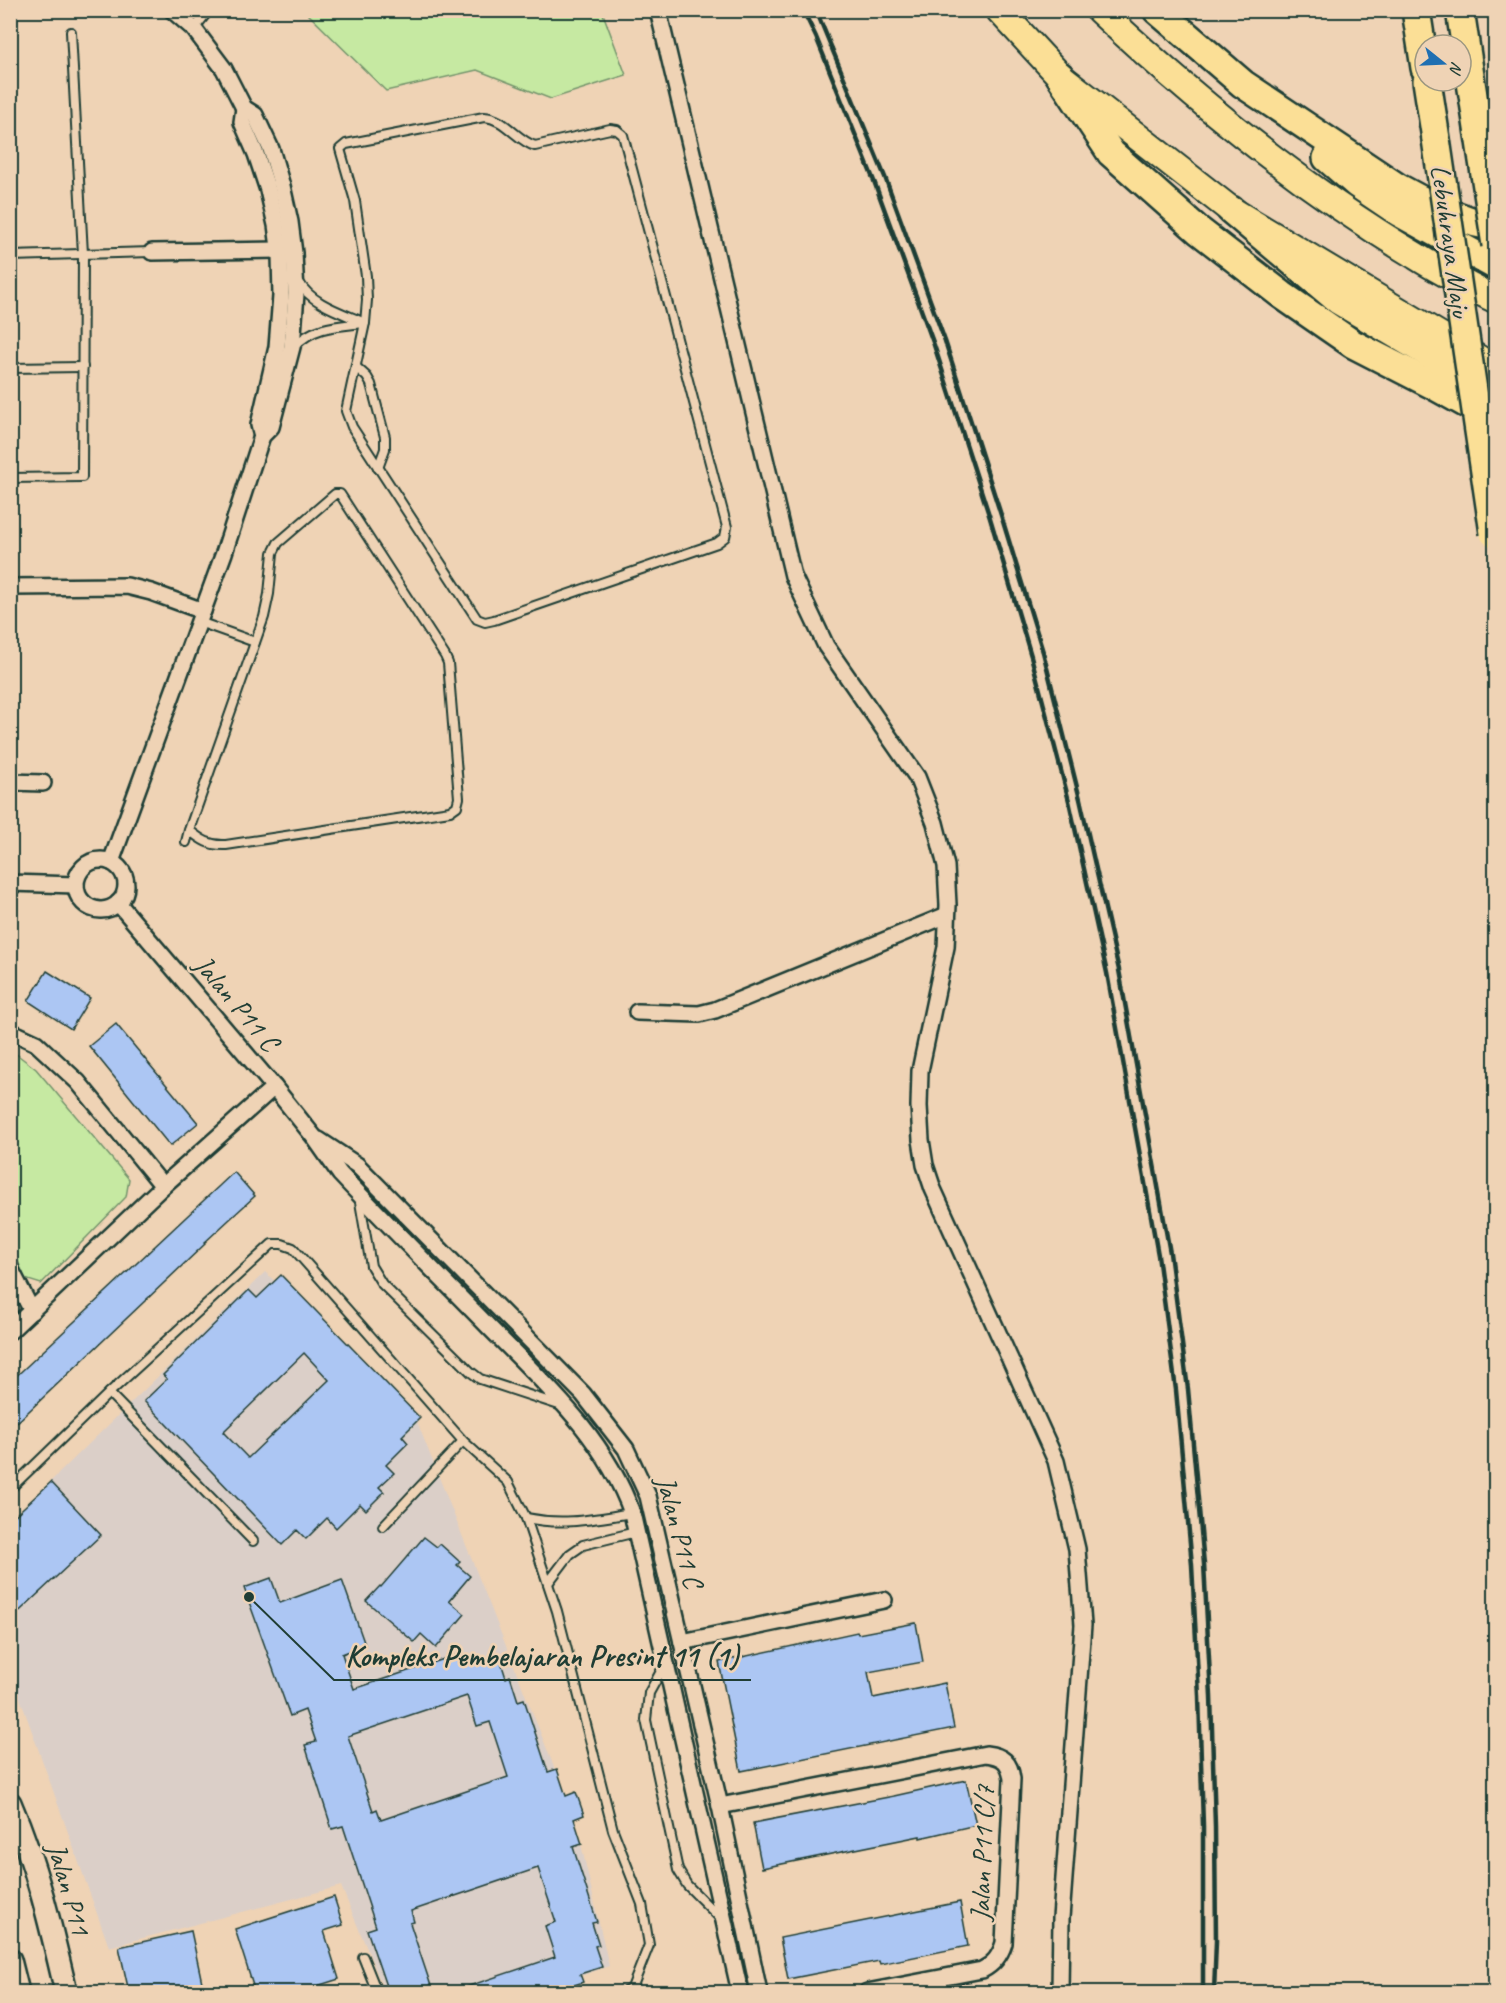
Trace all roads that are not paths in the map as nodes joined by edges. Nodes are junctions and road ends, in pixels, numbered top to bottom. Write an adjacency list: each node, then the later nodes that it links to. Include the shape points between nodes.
1 (209, 10): 9 (lane)
2 (658, 10): 49 (street, via 793,576 826,646 916,777 935,823 946,866)
3 (999, 10): 12 (highway)
4 (1100, 10): 25 (highway, via 1236,131 1306,184 1416,257)
5 (1157, 10): 13 (highway)
6 (1416, 10): 11 (highway)
7 (1461, 10): 18 (highway, Lebuhraya Maju, bridge)
8 (174, 11): 9 (street)
9 (194, 29): 15 (street, via 224,69)
10 (71, 32): 21 (lane)
11 (1420, 33)
12 (1060, 76): 16 (highway); 33 (highway, via 1111,153 1198,230 1353,344)
13 (1243, 84): 17 (highway, via 1397,187 1436,208); 23 (highway, via 1356,184)
14 (1429, 93): 37 (highway, Lebuhraya Maju, bridge)
15 (244, 108): 19 (street, via 242,122 268,190); 24 (street, via 255,115 274,158 291,222)
16 (1231, 210): 31 (highway); 32 (highway, via 1338,300)
17 (1496, 227)
18 (1496, 245)
19 (279, 250): 20 (street); 34 (street, via 277,347 259,425)
20 (152, 252): 21 (lane)
21 (84, 254): 22 (lane); 30 (lane)
22 (10, 256)
23 (1496, 266)
24 (295, 276): 26 (lane, via 302,289 316,300); 27 (street)
25 (1496, 300)
26 (365, 323): 27 (lane, via 313,331); 28 (lane); 35 (lane, via 368,300 364,258 355,201 340,149 346,144 484,117 493,118 535,146 617,130 623,135 727,527 725,537 717,543 484,622 477,619)
27 (291, 351): 34 (street, via 271,427)
28 (356, 367): 35 (lane, via 371,384 385,437); 35 (lane, via 346,411)
29 (10, 368): 30 (lane)
30 (83, 368): 36 (lane, via 82,477)
31 (1496, 369)
32 (1496, 393)
33 (1496, 420)
34 (262, 436): 39 (street)
35 (378, 468)
36 (10, 478)
37 (1495, 539)
38 (10, 587): 39 (street, via 127,586 151,592)
39 (201, 617): 40 (lane); 45 (street)
40 (255, 642): 43 (lane); 43 (lane, via 264,617 273,553 278,543 335,494 340,494 448,663 457,806 450,811 226,846 202,841)
41 (10, 782): 42 (street)
42 (43, 783)
43 (189, 830): 44 (lane)
44 (186, 842)
45 (111, 862): 47 (street, via 88,863 78,875); 48 (street, via 125,879 124,895)
46 (10, 883): 47 (street)
47 (76, 885): 48 (street, via 79,898 91,908 106,909)
48 (118, 903): 52 (street, Jalan P11 C)
49 (947, 915): 50 (street, via 715,1010 699,1014); 84 (street, via 946,947 920,1071 925,1165 1056,1461 1077,1549 1083,1626 1061,1918)
50 (637, 1012)
51 (10, 1031): 54 (street, via 36,1043 78,1082)
52 (274, 1087): 53 (street, Jalan P11 C); 54 (street)
53 (314, 1137): 55 (street, Jalan P11 C); 70 (street, Jalan P11 C, via 357,1165 583,1394 626,1449 648,1496)
54 (163, 1186): 57 (street)
55 (358, 1194): 60 (street, Jalan P11 C); 60 (lane, via 371,1266 382,1284 480,1379)
56 (10, 1268): 57 (street)
57 (32, 1311): 58 (street)
58 (10, 1331)
59 (108, 1393): 61 (lane, via 272,1244 282,1244 293,1248); 62 (lane); 67 (lane)
60 (569, 1408): 63 (street, Jalan P11 C, via 608,1462)
61 (463, 1441): 64 (lane, via 508,1482); 65 (lane)
62 (10, 1489)
63 (632, 1513): 64 (lane, via 565,1523); 66 (street, Jalan P11 C)
64 (526, 1518): 68 (lane)
65 (383, 1526)
66 (636, 1532): 68 (lane, via 582,1545); 71 (street, Jalan P11 C)
67 (253, 1541)
68 (548, 1583): 80 (lane, via 613,1830 642,1904 649,1945 632,1988)
69 (884, 1600): 70 (street)
70 (682, 1642): 73 (street, Jalan P11 C)
71 (665, 1663): 74 (street, Jalan P11 C); 74 (lane, via 650,1693 646,1720 678,1870 687,1885)
72 (10, 1803): 78 (main road, Jalan P11, via 45,1899)
73 (720, 1806): 82 (street, Jalan P11 C); 83 (street, Jalan P11 C/7, via 986,1754 1005,1760 1012,1779 1001,1953 982,1970)
74 (724, 1922): 81 (street, Jalan P11 C)
75 (363, 1957): 79 (lane)
76 (10, 1960): 77 (main road)
77 (18, 1992)
78 (66, 1992)
79 (377, 1992)
80 (624, 1992)
81 (740, 1992)
82 (759, 1992)
83 (867, 1992)
84 (1060, 1992)

